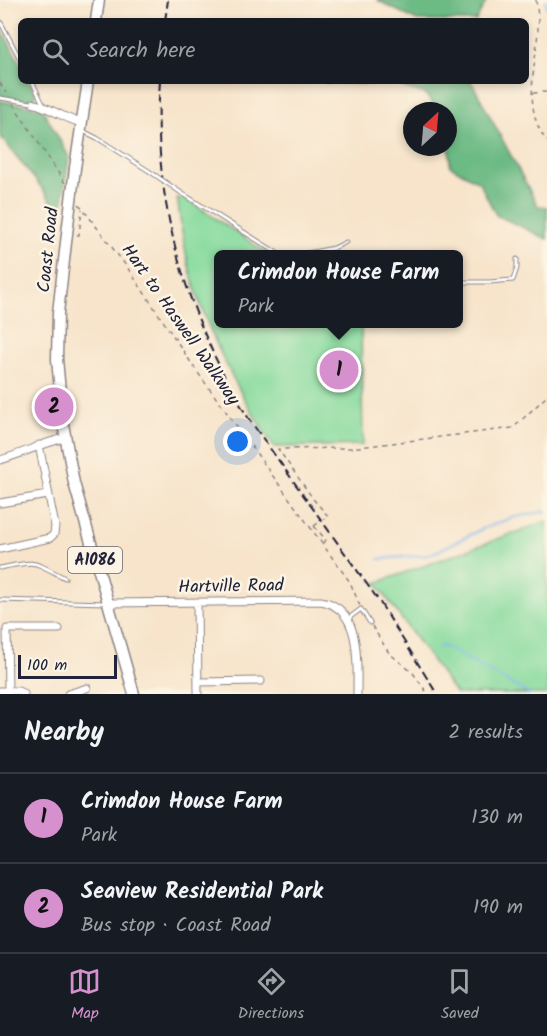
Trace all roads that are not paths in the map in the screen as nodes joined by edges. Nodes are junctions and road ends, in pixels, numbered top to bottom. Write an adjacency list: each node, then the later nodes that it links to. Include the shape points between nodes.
1 (99, 0): 2 (main road)
2 (96, 18)
3 (0, 21): 4 (lane)
4 (18, 55)
5 (33, 84): 9 (lane)
6 (88, 84): 10 (main road, Coast Road / A1086)
7 (0, 98): 8 (lane, bridge)
8 (32, 104): 9 (street)
9 (44, 106): 10 (street)
10 (82, 127): 12 (lane, bridge); 16 (main road, Coast Road / A1086, bridge, via 58,313)
11 (346, 242): 13 (lane)
12 (271, 250)
13 (325, 250)
14 (517, 259): 15 (lane, via 513,280)
15 (463, 282)
16 (66, 438): 17 (street); 26 (main road, A1086, via 74,483)
17 (39, 445): 18 (street); 19 (street)
18 (0, 460)
19 (48, 495): 20 (street); 21 (street, via 54,534)
20 (0, 503)
21 (0, 549)
22 (0, 568): 23 (lane, via 32,562)
23 (64, 578)
24 (0, 600): 26 (lane)
25 (197, 602): 26 (street, Hartville Road); 27 (street, Hartville Road, via 321,601 337,607); 32 (street)
26 (108, 603): 38 (main road, A1086)
27 (347, 619): 28 (lane, via 361,609); 40 (street, via 355,642)
28 (370, 623)
29 (4, 629): 30 (street); 35 (street)
30 (59, 629)
31 (261, 681): 32 (street)
32 (198, 682): 39 (street)
33 (87, 688): 37 (street)
34 (0, 691): 35 (street)
35 (9, 691): 36 (street)
36 (24, 694)
37 (68, 694)
38 (134, 694)
39 (198, 694)
40 (357, 694)

